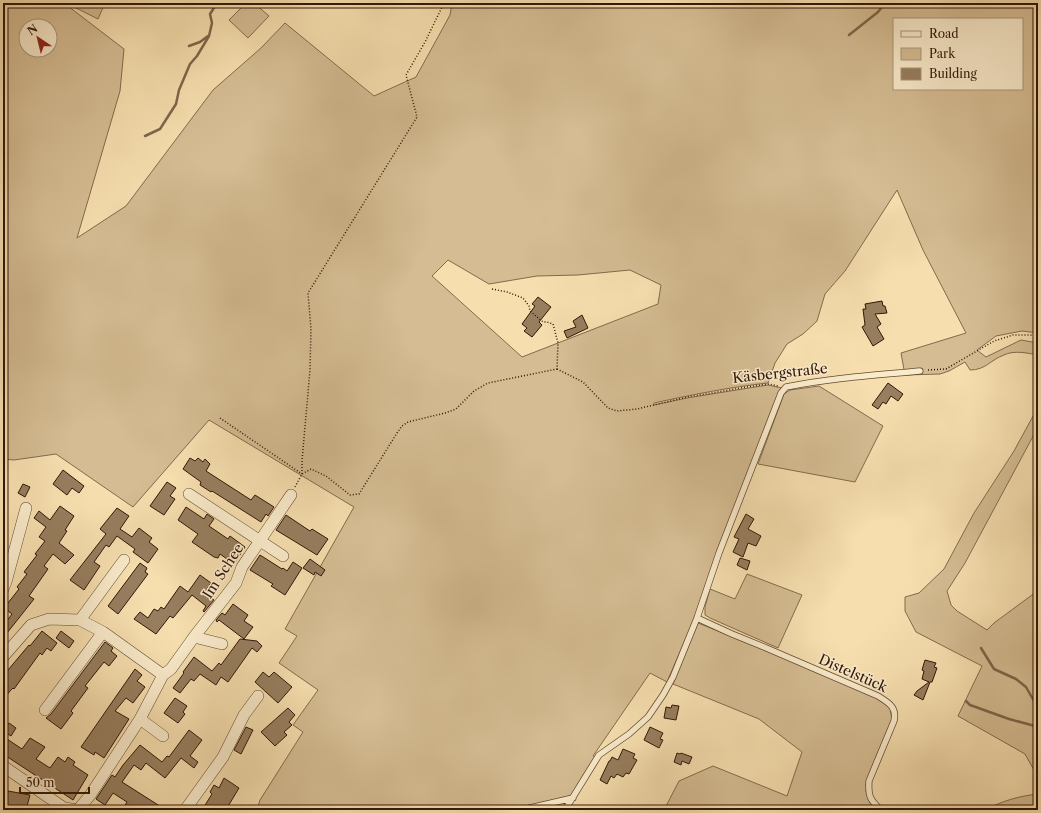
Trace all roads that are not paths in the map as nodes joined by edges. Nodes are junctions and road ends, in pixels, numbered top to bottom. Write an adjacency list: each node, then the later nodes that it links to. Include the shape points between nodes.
1 (920, 371): 9 (lane, Käsbergstraße, via 786,387 781,393 716,559)
2 (189, 494): 5 (street, Im Schee)
3 (291, 495): 5 (street, Im Schee)
4 (26, 508): 8 (street)
5 (261, 541): 6 (street, Im Schee); 12 (street, Im Schee, via 242,567 236,583)
6 (283, 556)
7 (124, 560): 10 (street)
8 (4, 584)
9 (697, 618): 21 (lane, via 673,677 648,717 599,755); 26 (lane, Distelstück, via 878,696 891,704 896,713 894,721 868,791 871,802)
10 (80, 620): 11 (street); 14 (street, via 49,619 31,625)
11 (103, 632): 15 (street); 17 (street)
12 (194, 637): 13 (street); 15 (street, Im Schee)
13 (222, 644)
14 (3, 657)
15 (164, 675): 18 (street, Im Schee)
16 (258, 696): 23 (street, via 244,715 223,757)
17 (45, 710)
18 (140, 719): 19 (street); 22 (street, Im Schee)
19 (163, 736)
20 (3, 766): 22 (street, via 64,808)
21 (573, 798): 24 (lane); 25 (lane)
22 (78, 810)
23 (185, 810)
24 (521, 810)
25 (565, 810)
26 (881, 810)

